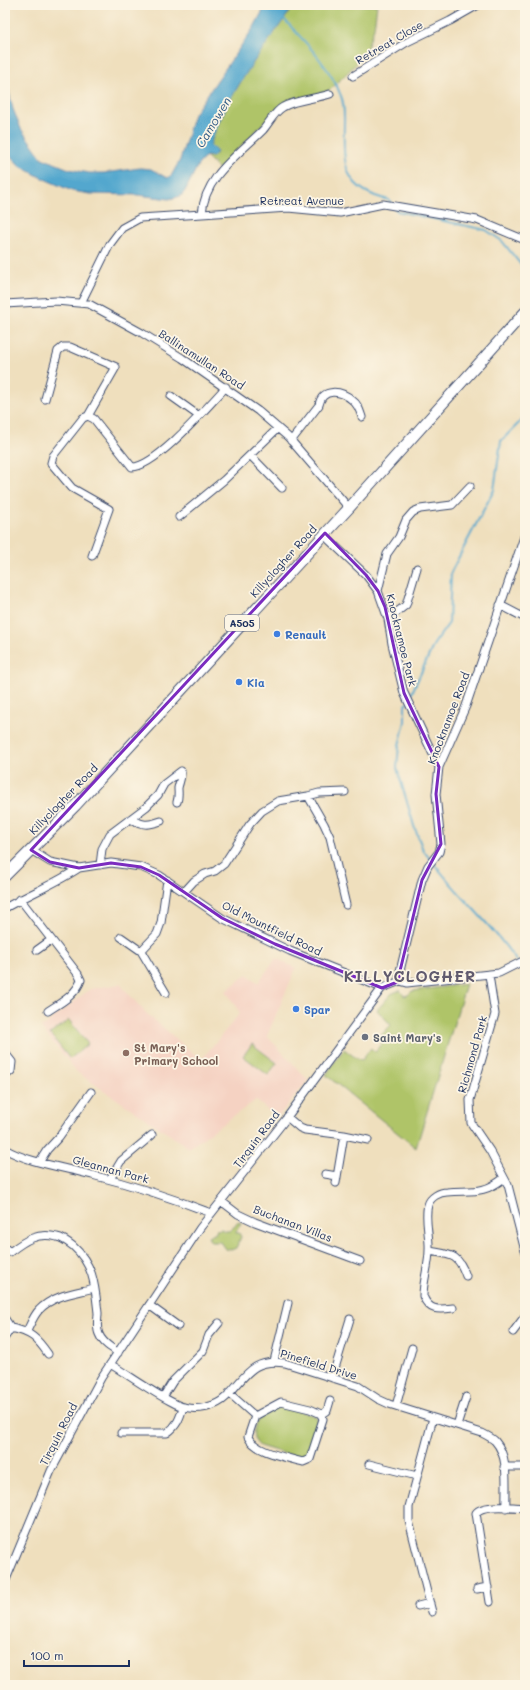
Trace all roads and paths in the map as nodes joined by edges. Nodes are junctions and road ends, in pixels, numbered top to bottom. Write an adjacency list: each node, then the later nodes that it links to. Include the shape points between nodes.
1 (478, 5): 2 (street, Retreat Close, via 407,42)
2 (353, 76)
3 (330, 94): 4 (street, via 282,107 210,184)
4 (202, 214): 5 (street, Retreat Avenue, via 288,208 340,212 384,204 477,220); 6 (street, Retreat Avenue, via 140,218 122,228 110,244)
5 (525, 240)
6 (81, 303): 7 (street, Ballinamullan Road, via 56,301); 9 (street, Ballinamullan Road, via 96,307 142,333)
7 (5, 304)
8 (525, 312): 20 (highway, Killyclogher Road / A505)
9 (226, 387): 13 (street); 15 (street, Ballinamullan Road)
10 (171, 396): 13 (street)
11 (45, 399): 12 (street, via 58,351 63,347 70,347 116,367)
12 (88, 416): 13 (street, via 94,419 132,467 138,467 173,442); 24 (street, via 83,418 53,456 51,463 72,488 109,509)
13 (199, 416)
14 (362, 417): 16 (street, via 360,409 352,399 336,393 326,393)
15 (278, 428): 16 (street, Ballinamullan Road); 17 (street)
16 (291, 441): 20 (street, Ballinamullan Road)
17 (250, 455): 19 (street); 21 (street)
18 (470, 486): 26 (street, via 452,505 413,512 387,554)
19 (282, 488)
20 (349, 508): 22 (highway, Killyclogher Road / A505)
21 (179, 517)
22 (325, 533): 26 (street, Knocknamoe Park); 36 (highway, Killyclogher Road / A505, via 75,806)
23 (525, 534): 27 (street, Knocknamoe Road)
24 (92, 556)
25 (416, 568): 29 (street, via 406,606)
26 (378, 590): 29 (street, Knocknamoe Park)
27 (500, 605): 28 (street); 30 (street, Knocknamoe Road, via 466,706)
28 (525, 618)
29 (388, 619): 30 (street, Knocknamoe Park, via 406,697)
30 (439, 767): 51 (street, Knocknamoe Road, via 436,794 441,844 422,880 399,975)
31 (345, 792): 32 (street)
32 (308, 796): 41 (street, via 278,801 262,811 250,824 224,864 194,881); 43 (street, via 330,837)
33 (177, 802): 34 (street, via 182,772 164,784 158,796)
34 (130, 819): 35 (street, via 142,825); 37 (street, via 110,834 102,849)
35 (161, 821)
36 (31, 850): 38 (street, via 50,862); 39 (highway, Killyclogher Road / A505)
37 (100, 865): 38 (street, Old Mountfield Road); 40 (street, Old Mountfield Road, via 121,863 141,867)
38 (79, 868): 42 (street, via 61,880)
39 (5, 876)
40 (166, 880): 41 (street, Old Mountfield Road); 48 (street, via 161,923 156,934)
41 (184, 892): 52 (street, Old Mountfield Road, via 222,918 280,946)
42 (20, 899): 44 (street); 46 (street)
43 (346, 905)
44 (5, 908)
45 (121, 936): 48 (street)
46 (51, 940): 47 (street); 54 (street, via 81,980 72,993)
47 (37, 950)
48 (141, 951): 53 (street)
49 (524, 960): 50 (street, via 499,973)
50 (489, 974): 51 (street, via 407,983); 65 (street, Richmond Park, via 495,1014 470,1100 470,1115 471,1123)
51 (400, 981): 52 (street)
52 (382, 988): 58 (street, Tirquin Road)
53 (166, 993)
54 (48, 1011)
55 (5, 1053): 56 (street, via 12,1062 11,1071)
56 (5, 1076)
57 (92, 1092): 63 (street)
58 (287, 1116): 60 (street, via 305,1130); 67 (street, Tirquin Road)
59 (152, 1135): 66 (street, via 121,1161)
60 (344, 1135): 61 (street); 64 (street, via 336,1179)
61 (368, 1140)
62 (5, 1149): 63 (street, Gleannan Park, via 29,1160)
63 (40, 1161): 66 (street, Gleannan Park)
64 (326, 1174)
65 (504, 1178): 70 (street, via 478,1192 437,1194 428,1203); 71 (street, Richmond Park, via 512,1195)
66 (110, 1179): 68 (street, Gleannan Park, via 164,1195)
67 (221, 1201): 68 (street, Tirquin Road); 72 (street, Buchanan Villas, via 238,1214 255,1222)
68 (211, 1213): 76 (street, Tirquin Road)
69 (5, 1248): 74 (street, via 10,1252 40,1235 61,1238 76,1249 89,1266)
70 (429, 1251): 73 (street, via 457,1258); 77 (street, via 423,1284 425,1302 430,1307)
71 (525, 1251)
72 (360, 1261)
73 (466, 1276)
74 (94, 1288): 84 (street, via 60,1296 48,1302 38,1310); 88 (street, via 98,1333 103,1341)
75 (288, 1303): 90 (street)
76 (149, 1305): 82 (street); 88 (street, Tirquin Road)
77 (453, 1308)
78 (525, 1316): 85 (street)
79 (5, 1319): 83 (street)
80 (350, 1320): 92 (street)
81 (219, 1323): 94 (street, via 209,1336 203,1351 173,1381)
82 (178, 1326)
83 (11, 1328): 84 (street); 86 (street)
84 (27, 1331): 89 (street)
85 (513, 1332)
86 (5, 1337)
87 (412, 1348): 97 (street)
88 (118, 1352): 91 (street, Tirquin Road)
89 (48, 1354)
90 (274, 1361): 92 (street, Pinefield Drive); 93 (street, Pinefield Drive, via 255,1366)
91 (110, 1364): 94 (street, Pinefield Drive); 110 (street, Tirquin Road, via 51,1471)
92 (332, 1378): 97 (street, Pinefield Drive, via 358,1386 378,1400)
93 (229, 1393): 98 (street, Pinefield Drive, via 213,1405 198,1409); 99 (street)
94 (163, 1397): 98 (street, Pinefield Drive)
95 (466, 1397): 102 (street)
96 (330, 1401): 100 (street, via 327,1411)
97 (396, 1406): 101 (street, Pinefield Drive)
98 (183, 1407): 103 (street, via 179,1421 167,1433)
99 (255, 1416): 100 (street, via 281,1402 310,1409); 100 (street, via 248,1437 251,1444 303,1462 310,1459 323,1419)
100 (321, 1416)
101 (433, 1418): 102 (street, Pinefield Drive); 107 (street)
102 (457, 1425): 105 (street, Pinefield Drive, via 494,1440 500,1448)
103 (120, 1433)
104 (369, 1464): 107 (street)
105 (504, 1467): 106 (street); 108 (street, Pinefield Drive)
106 (525, 1467)
107 (416, 1476): 114 (street, via 409,1507 409,1521)
108 (506, 1508): 109 (street); 111 (street, via 484,1508 476,1513)
109 (525, 1508)
110 (5, 1582)
111 (488, 1588): 112 (street); 113 (street)
112 (477, 1589)
113 (490, 1602)
114 (430, 1603): 115 (street); 116 (street)
115 (418, 1606)
116 (432, 1612)

